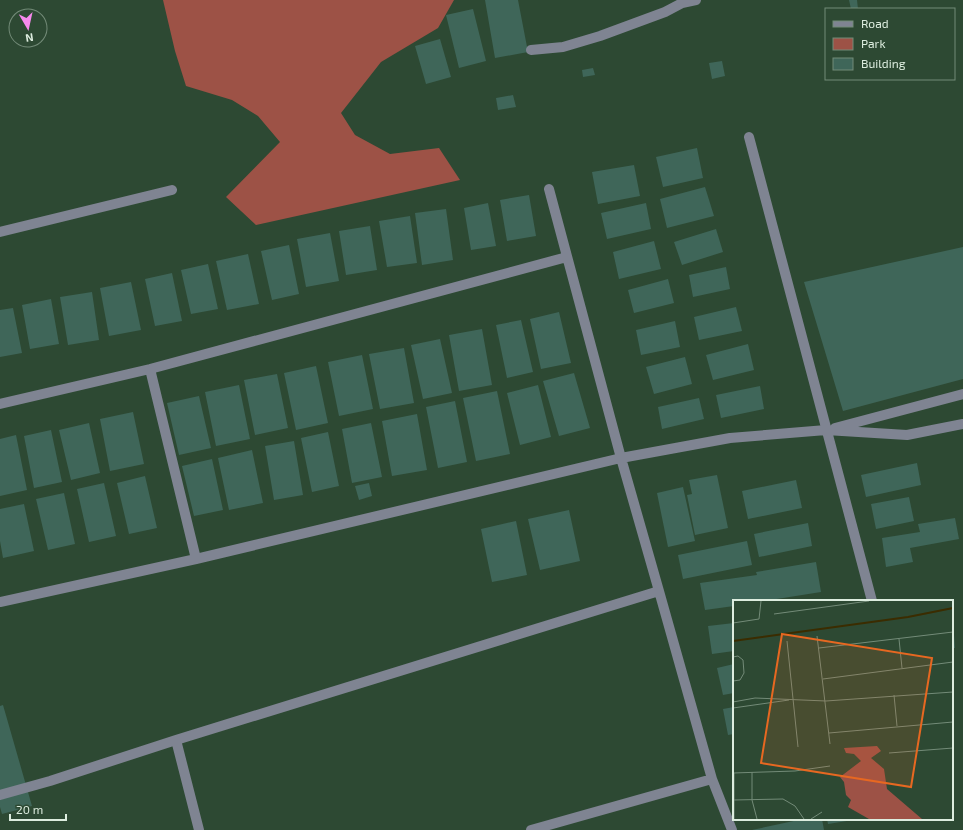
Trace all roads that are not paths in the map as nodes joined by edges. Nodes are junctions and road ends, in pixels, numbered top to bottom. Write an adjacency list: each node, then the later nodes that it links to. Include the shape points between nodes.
1 (696, 0): 2 (street, via 682,3 665,12 600,36 563,47)
2 (531, 50)
3 (749, 137): 12 (street)
4 (549, 189): 7 (street)
5 (172, 190): 6 (street)
6 (0, 232)
7 (567, 257): 8 (street); 13 (street)
8 (150, 369): 10 (street); 14 (street)
9 (963, 394): 12 (street)
10 (0, 404)
11 (963, 424): 12 (street, via 907,435)
12 (826, 430): 13 (street, via 730,438); 16 (street)
13 (621, 458): 14 (street); 15 (street)
14 (196, 559): 17 (street)
15 (658, 591): 18 (street); 19 (street)
16 (872, 600)
17 (0, 602)
18 (176, 740): 20 (street); 21 (street)
19 (712, 779): 22 (street); 23 (street)
20 (0, 795)
21 (199, 830)
22 (531, 830)
23 (732, 830)

